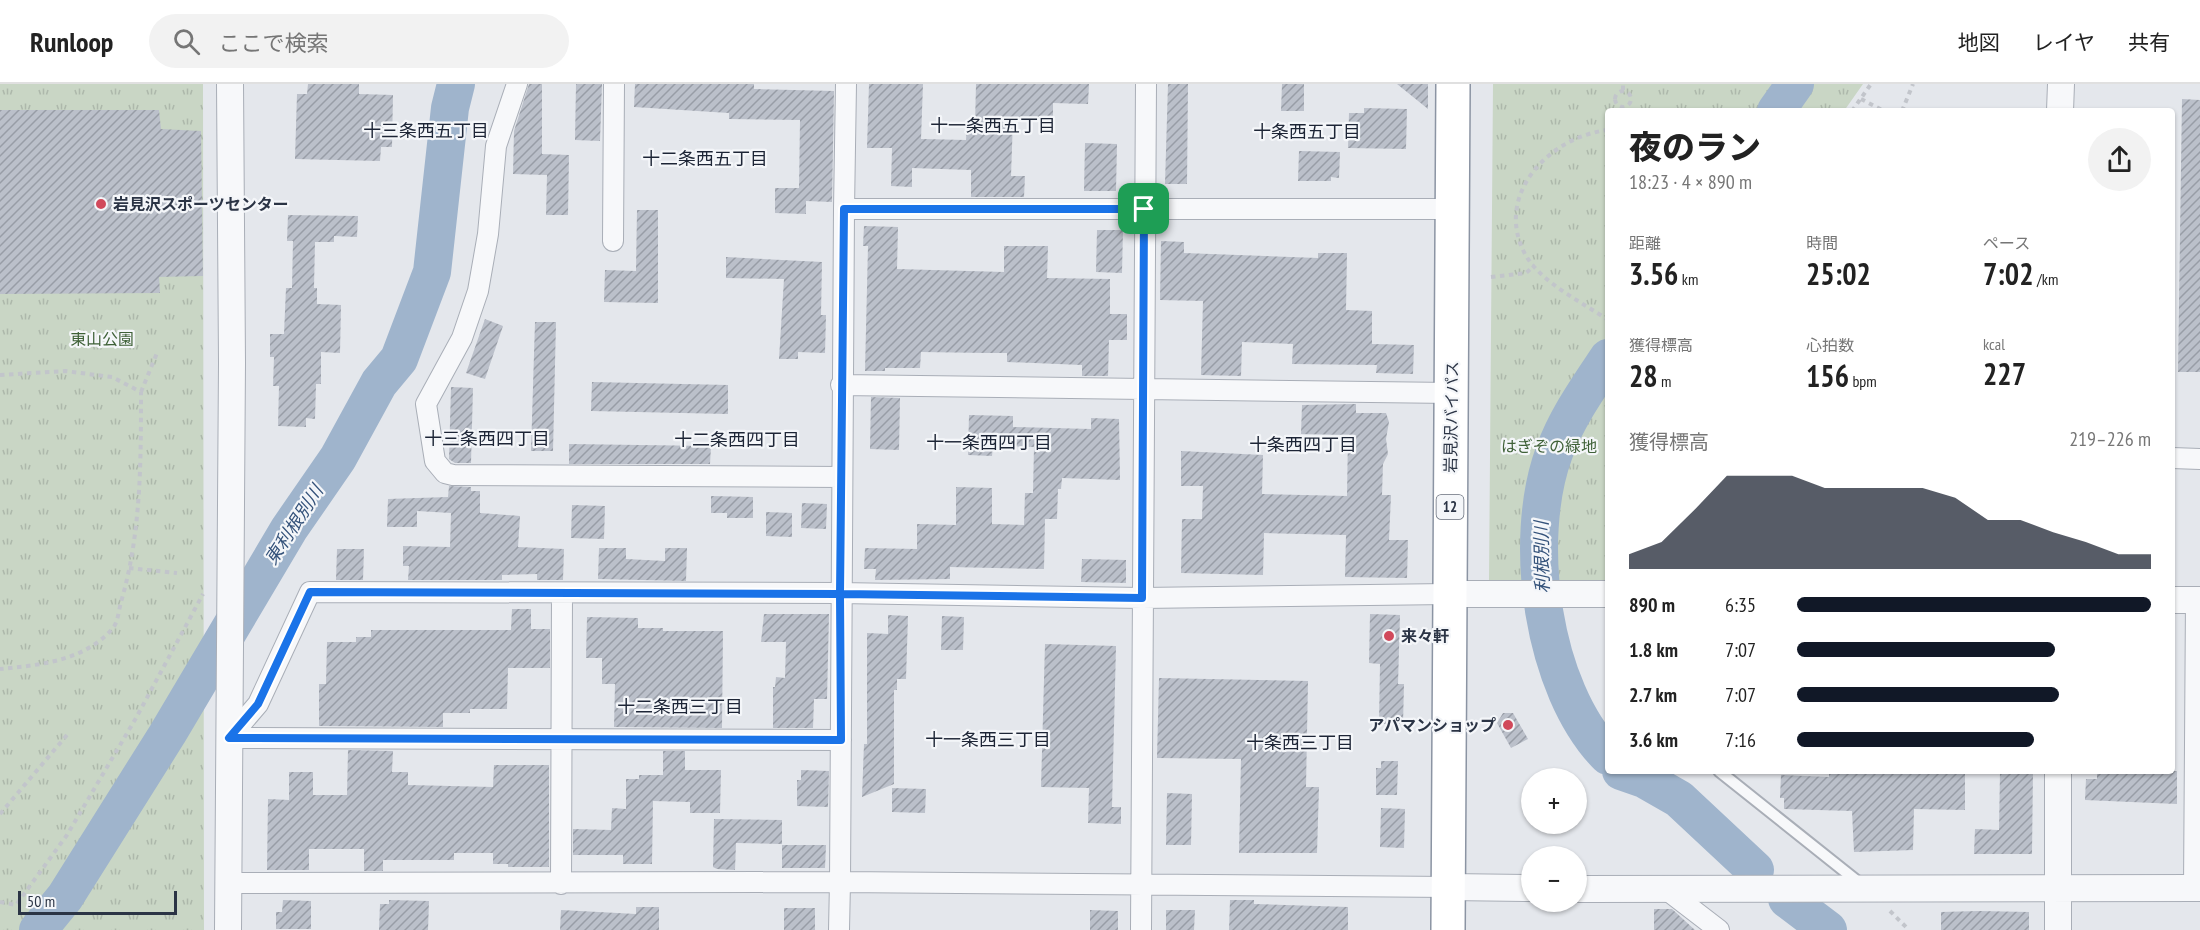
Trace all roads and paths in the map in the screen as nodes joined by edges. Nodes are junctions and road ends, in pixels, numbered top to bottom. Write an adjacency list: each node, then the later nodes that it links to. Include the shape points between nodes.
1 (230, 84): 47 (street)
2 (517, 84): 35 (street, via 496,146 478,291 462,338 426,404 439,467 453,475)
3 (614, 84): 23 (street)
4 (846, 84): 20 (street)
5 (1146, 84): 21 (street)
6 (1453, 84): 22 (highway, 岩見沢バイパス / 12)
7 (1623, 84): 11 (path)
8 (1871, 84): 12 (path)
9 (1913, 84): 17 (path)
10 (2061, 84): 18 (street)
11 (1623, 90): 13 (path, via 1614,100); 14 (path, via 1631,99)
12 (1861, 99): 15 (path); 16 (path)
13 (1621, 108)
14 (1623, 108)
15 (1854, 108)
16 (1878, 108)
17 (1903, 108)
18 (2060, 108)
19 (1605, 130): 24 (path, via 1589,132 1553,150 1522,187 1516,222 1526,254)
20 (844, 209): 21 (street); 29 (street)
21 (1144, 209): 22 (street); 30 (street)
22 (1452, 209): 32 (highway, 岩見沢バイパス / 12)
23 (613, 241)
24 (1535, 265): 25 (path, via 1526,273); 26 (path, via 1551,281)
25 (1491, 277)
26 (1605, 318)
27 (157, 353): 31 (path)
28 (0, 375): 31 (path, via 65,371 112,377)
29 (841, 385): 30 (street); 35 (street)
30 (1144, 387): 32 (street); 43 (street)
31 (141, 392): 36 (path, via 141,489)
32 (1452, 393): 41 (highway, 岩見沢バイパス / 12)
33 (2175, 458): 34 (street)
34 (2200, 459)
35 (842, 477): 40 (street)
36 (129, 568): 37 (path); 45 (path, via 114,627 83,653 39,665)
37 (177, 573)
38 (203, 594): 64 (path, via 136,718 66,835 16,906)
39 (562, 594): 40 (street); 47 (street, via 310,592 258,704); 48 (street)
40 (840, 594): 43 (street); 49 (street)
41 (1448, 594): 42 (street); 43 (street); 57 (highway, 岩見沢バイパス / 12)
42 (1605, 594)
43 (1142, 598): 55 (street)
44 (2189, 600): 61 (street)
45 (0, 669)
46 (67, 735): 52 (path)
47 (229, 738): 48 (street); 54 (street)
48 (562, 739): 49 (street); 56 (street)
49 (841, 740): 53 (street)
50 (1723, 774): 58 (lane)
51 (2058, 774): 60 (street)
52 (0, 814)
53 (840, 882): 55 (street); 56 (street); 66 (street)
54 (228, 883): 56 (street); 65 (street)
55 (1142, 883): 57 (street); 67 (street)
56 (561, 884)
57 (1449, 887): 59 (street); 68 (highway, 岩見沢バイパス / 12)
58 (1864, 887): 60 (street); 63 (street)
59 (1521, 888)
60 (2058, 888): 61 (street); 70 (street)
61 (2197, 888)
62 (1587, 889): 63 (street)
63 (1667, 890): 69 (street)
64 (0, 902)
65 (228, 930)
66 (839, 930)
67 (1141, 930)
68 (1448, 930)
69 (1719, 930)
70 (2058, 930)

